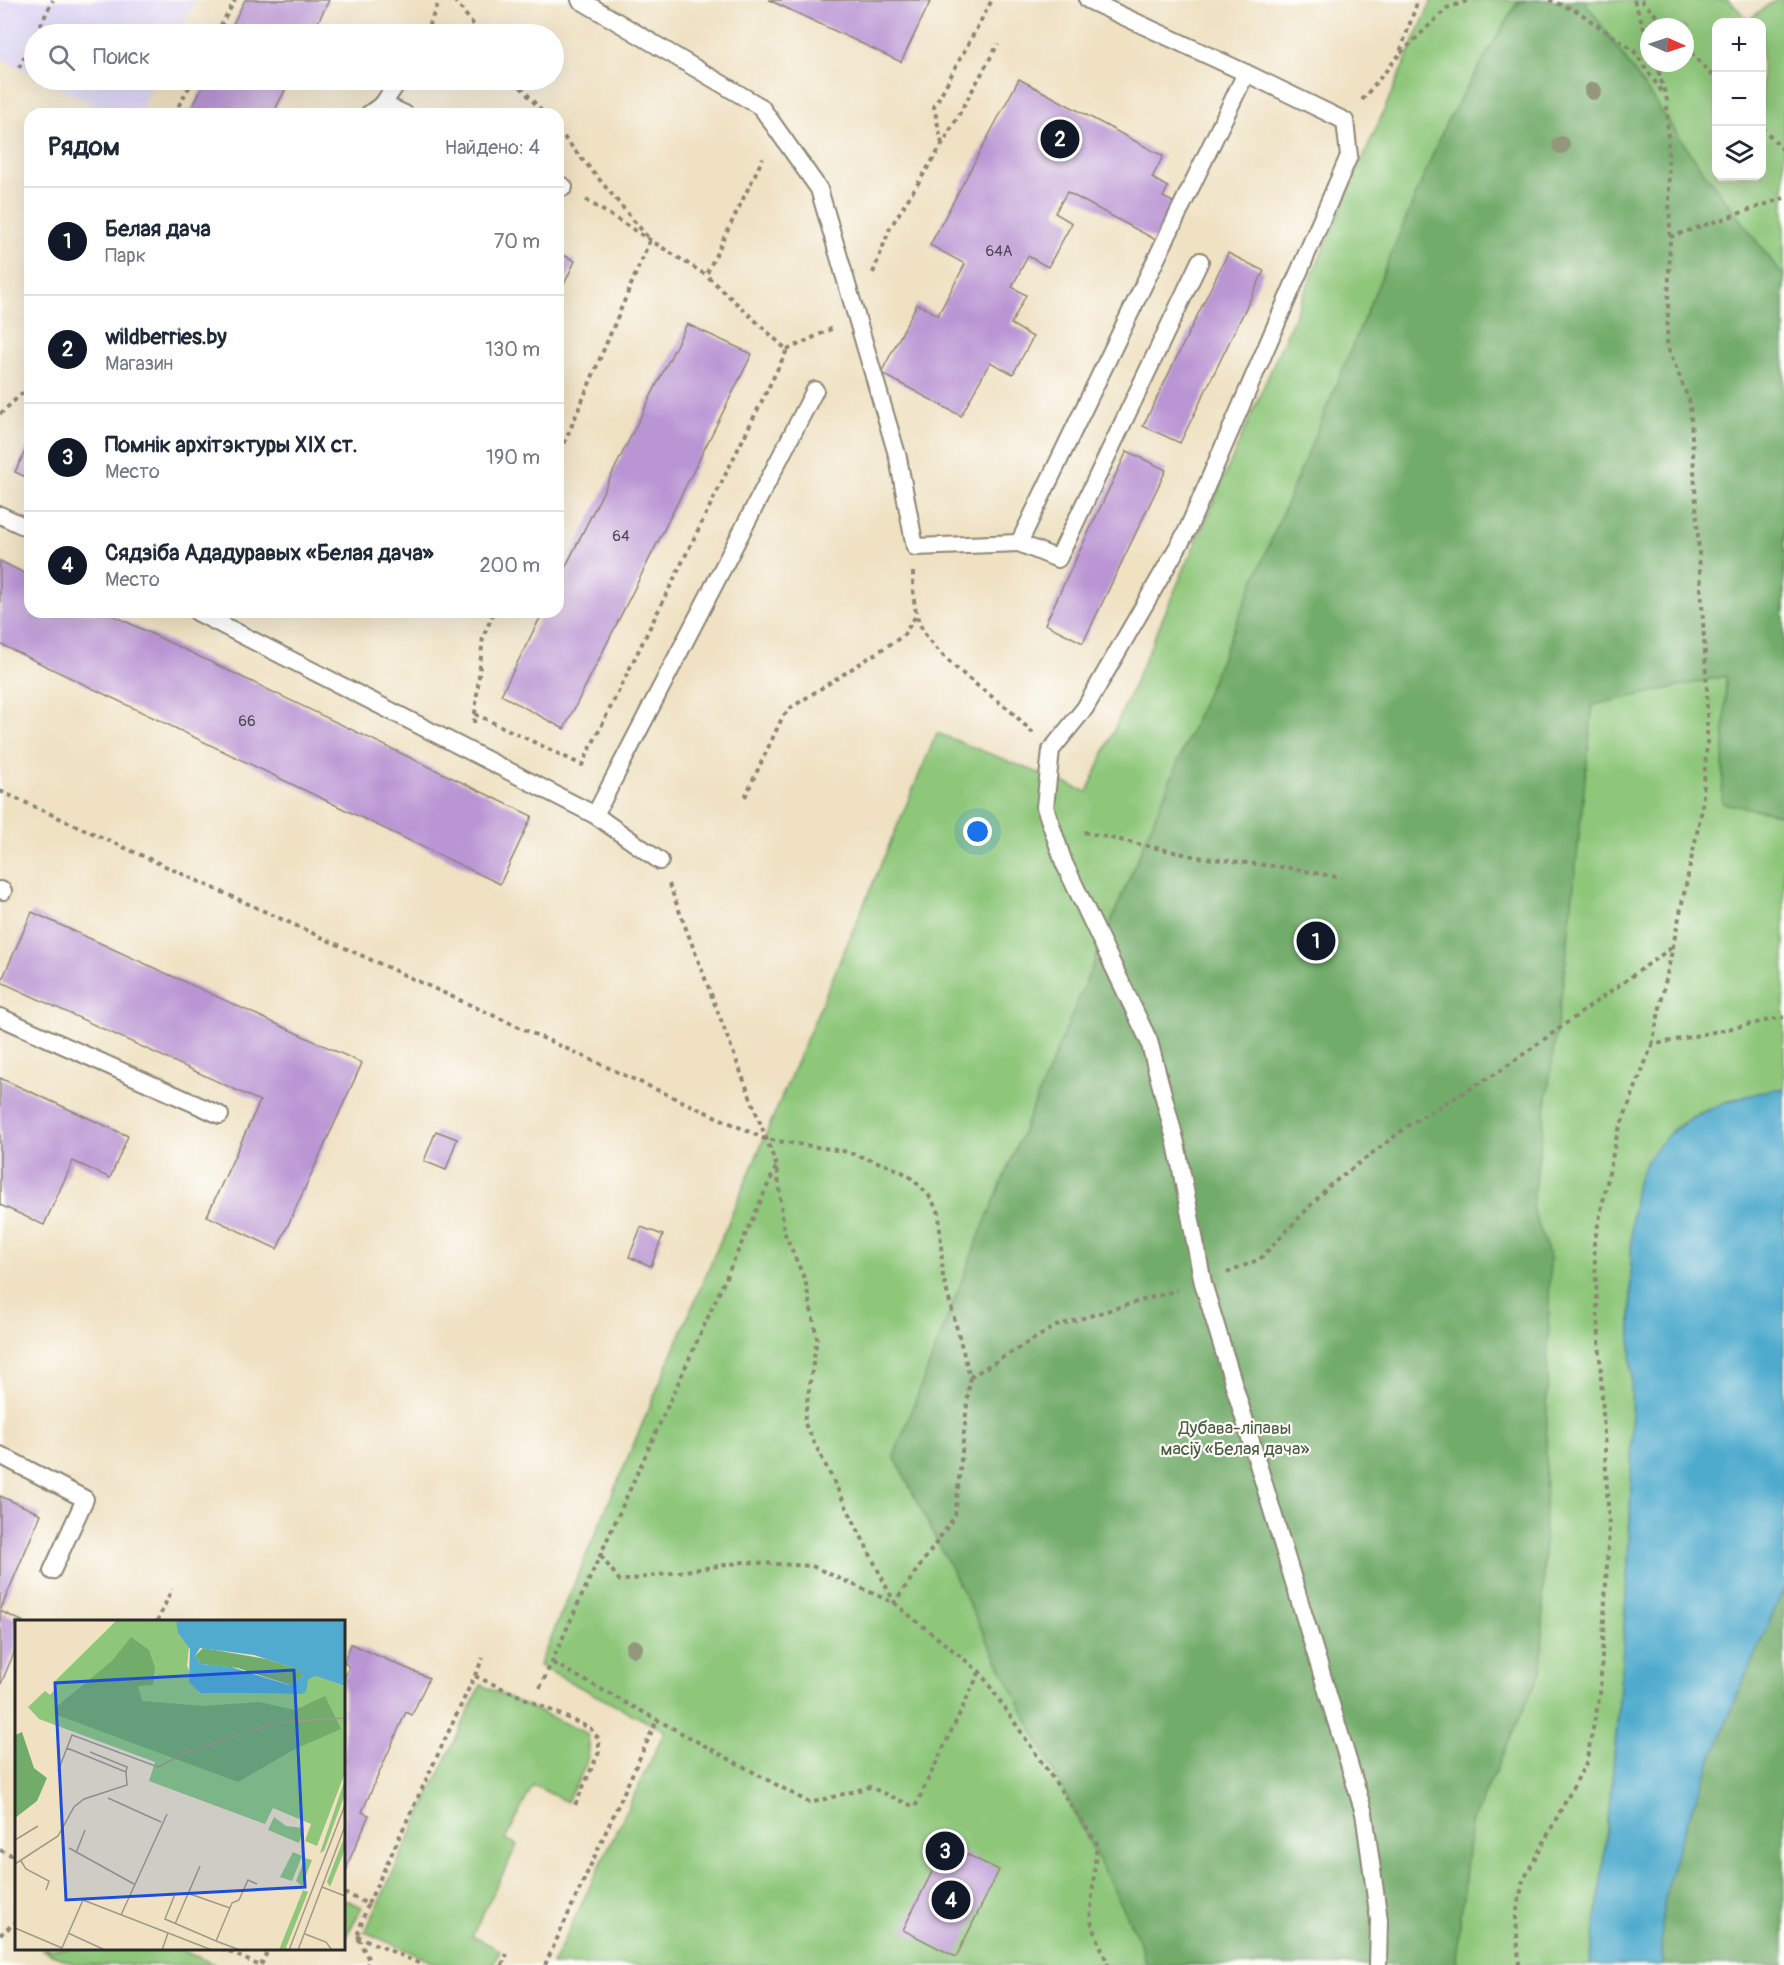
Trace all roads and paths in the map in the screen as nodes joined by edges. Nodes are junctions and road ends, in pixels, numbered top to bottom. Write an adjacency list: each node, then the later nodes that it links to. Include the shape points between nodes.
1 (53, 0): 15 (path)
2 (234, 0): 16 (path)
3 (440, 0): 17 (path)
4 (454, 0): 18 (path)
5 (580, 0): 37 (lane, via 761,107)
6 (992, 0): 40 (path, via 934,107)
7 (1088, 0): 25 (lane)
8 (1418, 0): 20 (path)
9 (1470, 0): 20 (path, via 1447,8)
10 (1549, 0): 30 (path, via 1577,11 1634,51)
11 (1634, 0): 13 (path)
12 (1641, 0): 14 (path)
13 (1640, 18)
14 (1658, 18)
15 (41, 24)
16 (221, 24)
17 (430, 24)
18 (473, 24)
19 (998, 44): 40 (path)
20 (1399, 55): 36 (path)
21 (1694, 56): 26 (path)
22 (24, 58): 23 (path)
23 (19, 68)
24 (1659, 72): 30 (path)
25 (1246, 73): 36 (lane); 57 (lane)
26 (1712, 76)
27 (187, 90): 32 (path)
28 (392, 90): 31 (lane)
29 (524, 90): 35 (path)
30 (1667, 100): 44 (path)
31 (382, 104): 33 (lane); 34 (lane)
32 (177, 108)
33 (377, 108)
34 (391, 108)
35 (539, 108)
36 (1345, 121): 63 (lane, via 1349,156 1187,531 1085,708)
37 (777, 129): 47 (path); 48 (lane, via 819,189)
38 (1766, 132): 41 (path)
39 (564, 137): 45 (path)
40 (942, 145): 48 (path, via 890,228)
41 (1784, 151)
42 (564, 187): 45 (path)
43 (1784, 198): 44 (path)
44 (1670, 237): 71 (path, via 1667,345 1690,403 1707,688 1702,809)
45 (650, 240): 47 (path); 54 (path)
46 (1200, 261): 57 (lane, via 1058,559)
47 (706, 275): 50 (path)
48 (857, 317): 58 (lane, via 898,458)
49 (825, 332): 50 (path)
50 (787, 350): 62 (path, via 582,765)
51 (815, 390): 68 (lane)
52 (24, 392): 53 (path)
53 (0, 414)
54 (564, 444)
55 (0, 515): 56 (lane)
56 (24, 527)
57 (1019, 543): 58 (lane)
58 (915, 547): 59 (path, via 913,588)
59 (917, 614): 63 (path, via 924,632 963,677 1003,705); 66 (path, via 903,636 788,712)
60 (209, 618): 64 (lane)
61 (491, 618): 62 (path, via 483,637)
62 (475, 714): 64 (path)
63 (1051, 750): 67 (lane)
64 (471, 752): 68 (lane)
65 (0, 791): 76 (path)
66 (745, 797)
67 (1045, 807): 70 (path, via 1086,834 1197,857); 78 (lane, via 1064,863 1149,1041 1176,1143)
68 (595, 815): 69 (lane)
69 (660, 861): 76 (path)
70 (1341, 878)
71 (1671, 947): 74 (path); 78 (path, via 1500,1071 1412,1123 1329,1186 1260,1259)
72 (0, 1017): 75 (lane)
73 (1784, 1017): 74 (path)
74 (1652, 1045): 110 (path, via 1617,1135 1594,1244 1609,1527 1600,1694 1586,1762 1523,1881 1516,1916)
75 (220, 1114)
76 (765, 1139): 77 (path); 79 (path, via 843,1151 887,1165 908,1175 928,1194 939,1212 943,1277)
77 (777, 1167): 81 (path); 84 (path, via 784,1232 805,1280 817,1338 804,1422)
78 (1203, 1283): 79 (path, via 1056,1326); 109 (lane, via 1364,1813 1379,1920)
79 (970, 1377): 84 (path, via 955,1516)
80 (0, 1455): 82 (lane, via 86,1499)
81 (601, 1556): 84 (path, via 620,1581 744,1562 812,1566); 87 (path)
82 (51, 1571)
83 (172, 1589): 85 (path)
84 (894, 1603): 88 (path)
85 (158, 1620)
86 (483, 1658): 89 (path)
87 (553, 1664): 90 (path); 91 (path)
88 (980, 1672): 91 (path, via 915,1807 870,1787 810,1803); 108 (path, via 1097,1843 1090,1919)
89 (475, 1676): 92 (path, via 590,1728 599,1739 599,1752); 96 (path)
90 (540, 1688)
91 (657, 1720): 107 (path)
92 (575, 1805)
93 (0, 1850): 94 (path)
94 (15, 1857)
95 (345, 1893): 96 (path)
96 (369, 1904): 99 (path)
97 (15, 1923): 98 (path)
98 (0, 1935)
99 (357, 1936): 104 (path, via 369,1960); 105 (path)
100 (225, 1950): 103 (path)
101 (268, 1950): 103 (path)
102 (507, 1954): 106 (path)
103 (259, 1965)
104 (367, 1965)
105 (423, 1965)
106 (502, 1965)
107 (544, 1965)
108 (1108, 1965)
109 (1378, 1965)
110 (1520, 1965)

